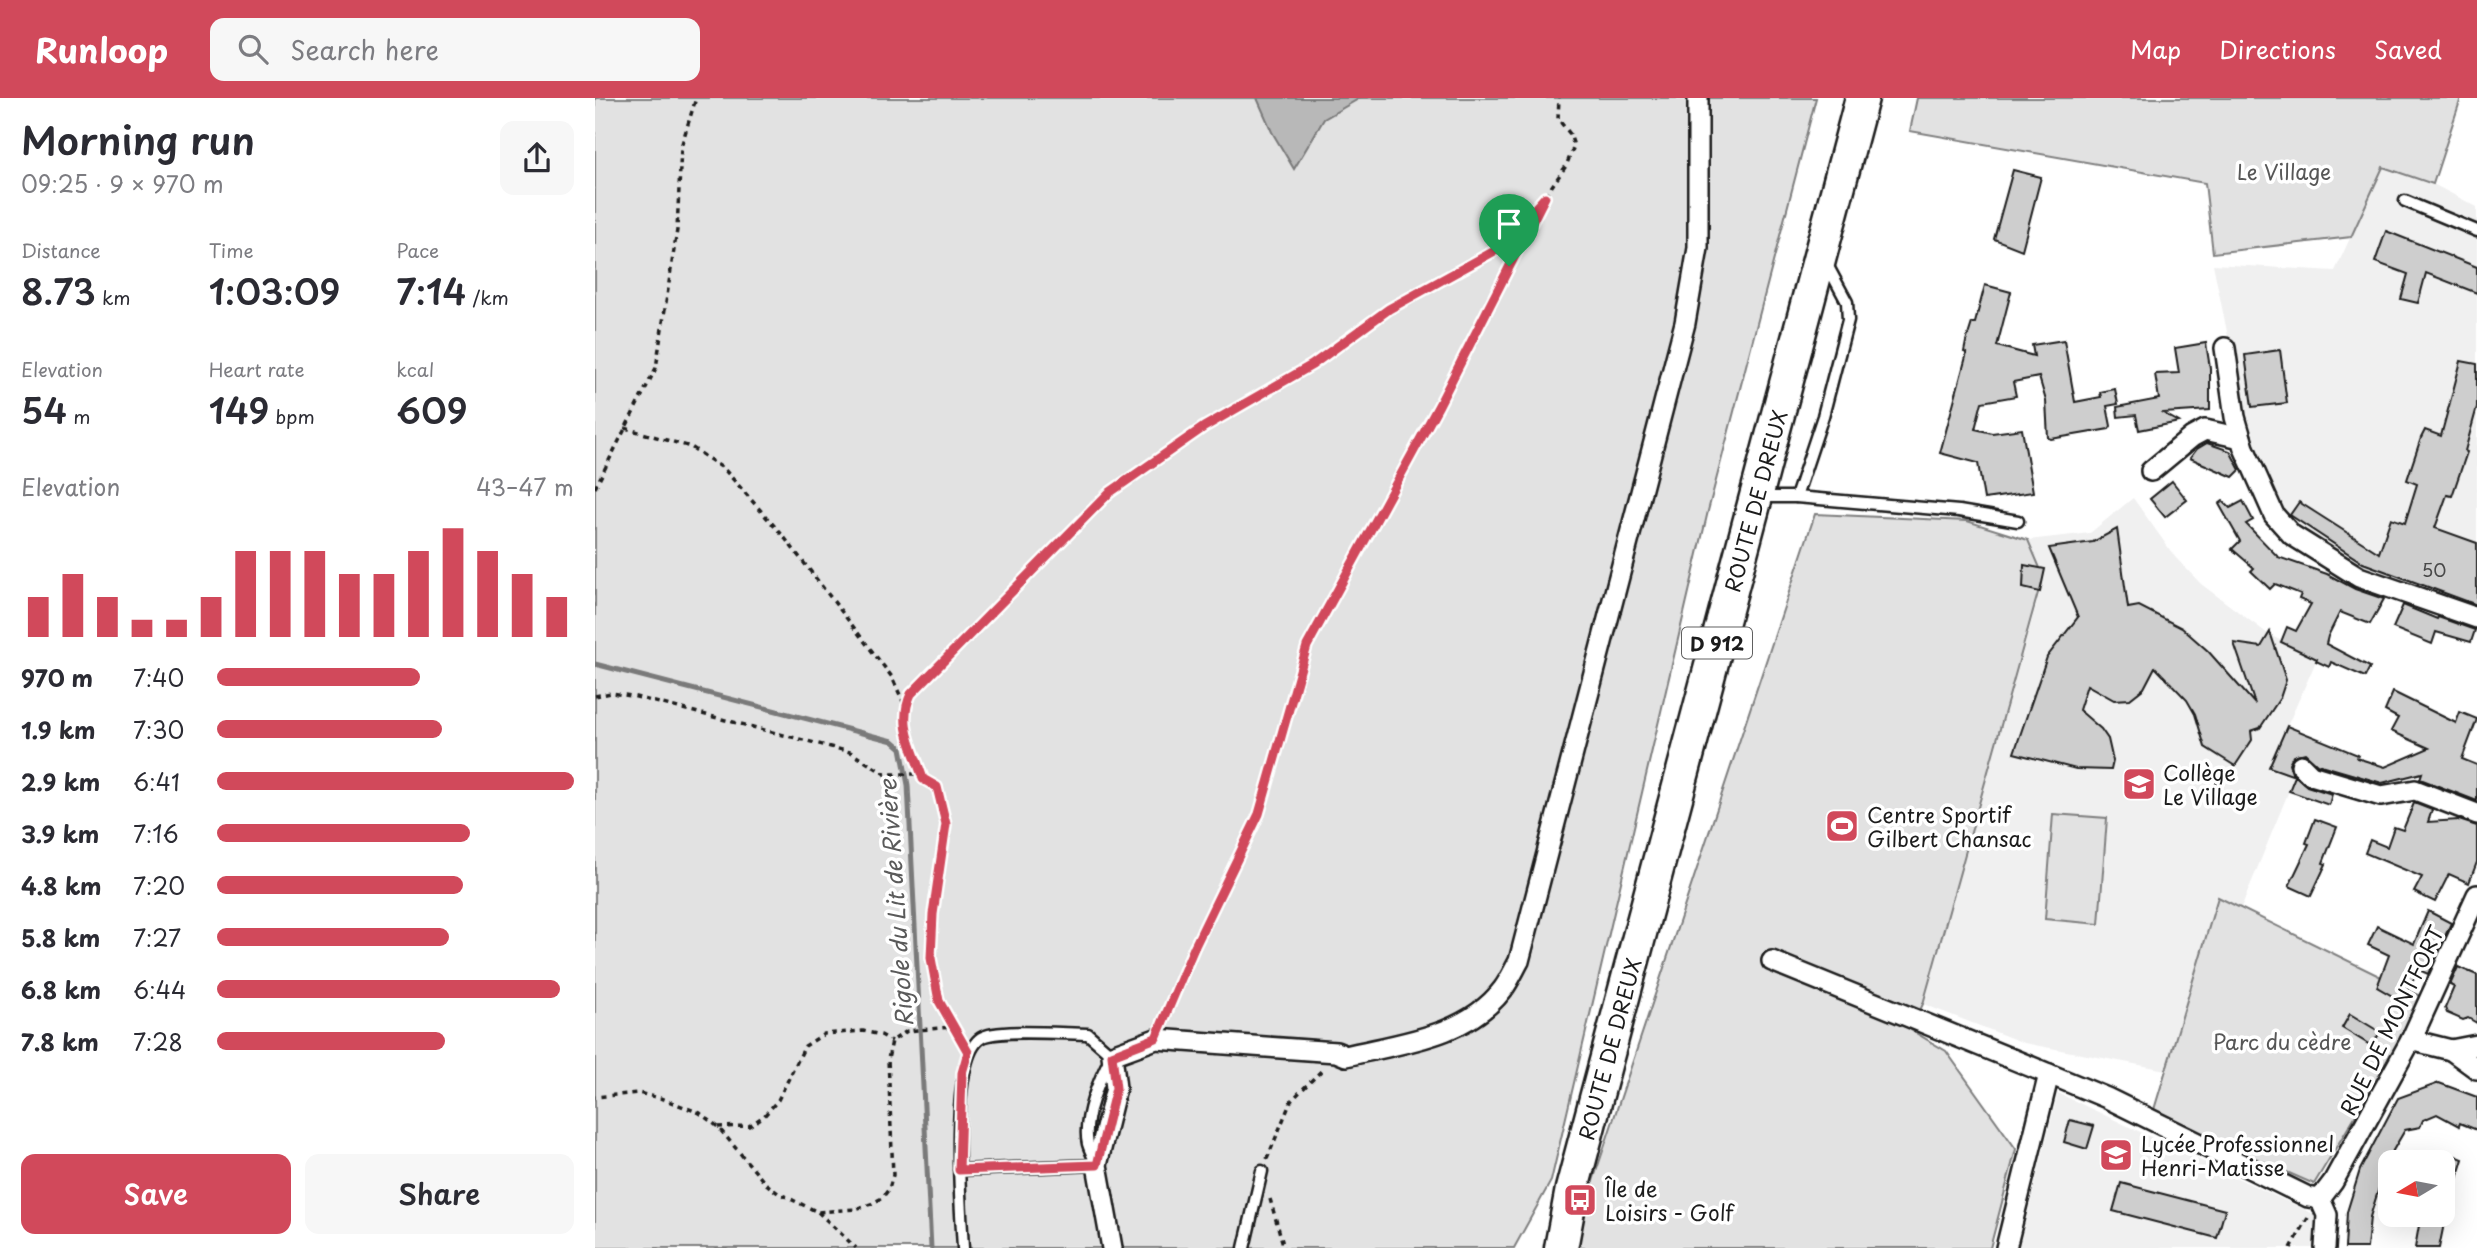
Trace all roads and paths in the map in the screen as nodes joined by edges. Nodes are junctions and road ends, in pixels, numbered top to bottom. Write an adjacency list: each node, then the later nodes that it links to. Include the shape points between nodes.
1 (696, 98): 10 (path, via 681,147 677,230 656,368)
2 (1559, 98): 5 (path, via 1558,119 1574,146)
3 (1698, 98): 33 (street, via 1698,248 1685,323 1519,961 1502,990 1474,1017 1449,1030)
4 (1862, 98): 8 (main road, ROUTE DE DREUX / D 912)
5 (1545, 197): 19 (path, via 1500,248 1389,309 1312,365 1204,427 1109,493 911,694); 26 (path, via 1439,405 1307,646 1259,814)
6 (2405, 201): 7 (lane)
7 (2477, 231)
8 (1821, 253): 14 (lane, via 1845,295 1848,320); 15 (main road, ROUTE DE DREUX / D 912)
9 (2225, 348): 11 (street)
10 (625, 428): 13 (path); 19 (path, via 691,447 724,469 784,537 892,677)
11 (2242, 438): 12 (street, via 2205,430); 17 (street, via 2274,514 2292,535 2359,577)
12 (2151, 471)
13 (595, 488)
14 (1797, 497): 15 (lane); 16 (lane, via 1959,511)
15 (1756, 498): 41 (main road, ROUTE DE DREUX / D 912)
16 (2018, 521)
17 (2477, 618)
18 (595, 696): 21 (path, via 632,696 850,752 885,774 900,772)
19 (905, 706): 21 (path, via 904,720)
20 (2301, 765): 22 (street, via 2311,775 2381,796 2415,790)
21 (923, 779): 25 (path, via 937,787 946,824 931,958 939,1001)
22 (2477, 814)
23 (2477, 895): 27 (street, RUE DE MONTFORT)
24 (1772, 961): 35 (street)
25 (952, 1027): 28 (path, via 907,1031); 31 (path)
26 (1156, 1038): 32 (street); 33 (street)
27 (2411, 1040): 30 (street); 42 (street, RUE DE MONTFORT)
28 (892, 1041): 37 (path, via 863,1031 824,1034 805,1045 778,1100 764,1116 749,1126); 43 (path, via 888,1059 893,1175 889,1189 871,1204)
29 (2477, 1045): 30 (street)
30 (2451, 1050): 34 (street)
31 (968, 1052): 32 (lane, via 981,1038 996,1033 1088,1034); 39 (lane, via 962,1073)
32 (1112, 1055): 38 (street, via 1116,1088)
33 (1346, 1056): 40 (path, via 1326,1066 1291,1101)
34 (2477, 1069)
35 (2049, 1074): 42 (street, via 2308,1197); 51 (street)
36 (595, 1097): 37 (path, via 638,1093 660,1098 700,1113)
37 (718, 1127): 43 (path, via 772,1188)
38 (1097, 1165): 39 (lane); 46 (street)
39 (959, 1170): 45 (lane)
40 (1262, 1171): 47 (lane); 48 (path)
41 (1572, 1189): 49 (main road, ROUTE DE DREUX / D 912); 50 (main road, ROUTE DE DREUX / D 912)
42 (2321, 1199): 52 (path); 53 (street, via 2327,1215)
43 (818, 1212): 44 (path)
44 (856, 1248)
45 (963, 1248)
46 (1112, 1248)
47 (1244, 1248)
48 (1284, 1248)
49 (1547, 1248)
50 (1560, 1248)
51 (2005, 1248)
52 (2291, 1248)
53 (2325, 1248)

